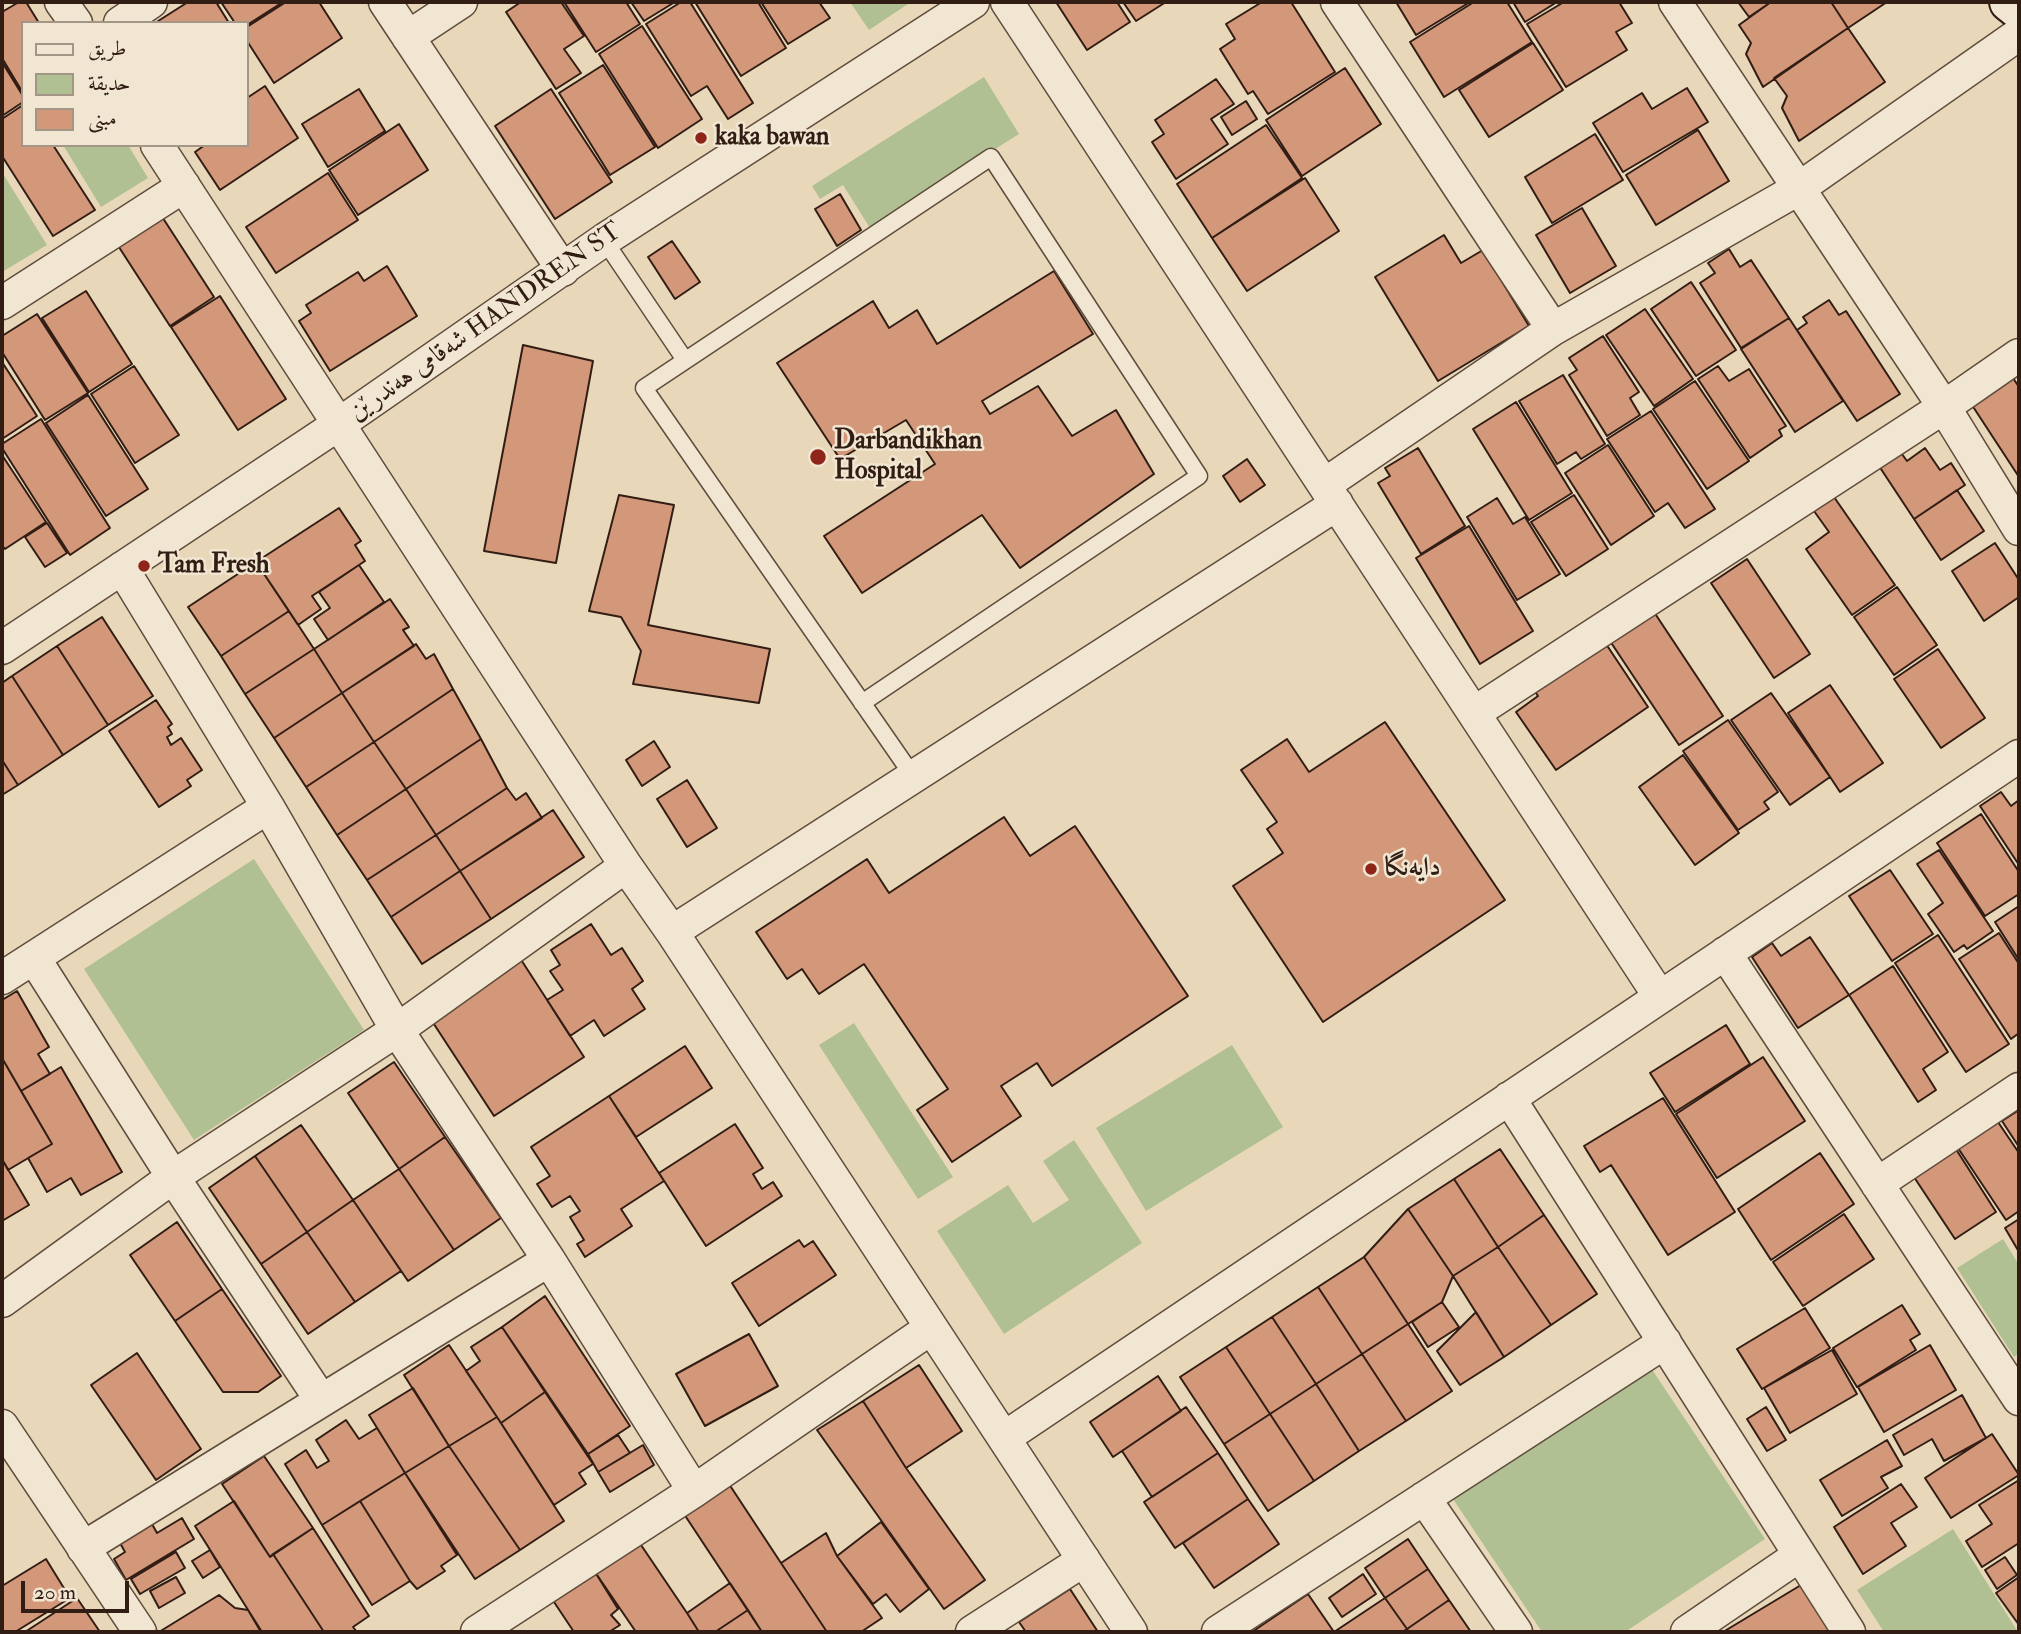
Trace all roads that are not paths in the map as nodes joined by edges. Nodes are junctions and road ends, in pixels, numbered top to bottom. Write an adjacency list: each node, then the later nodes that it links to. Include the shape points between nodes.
1 (61, 2): 11 (street)
2 (151, 2): 12 (street)
3 (385, 2): 14 (street)
4 (461, 2): 14 (street)
5 (973, 2): 18 (street, شەقامی هەندرێن HANDREN ST)
6 (1007, 2): 26 (street)
7 (1337, 2): 21 (street)
8 (1675, 2): 17 (street)
9 (2009, 2): 10 (main road)
10 (2019, 10)
11 (75, 21)
12 (123, 21)
13 (2019, 34): 17 (street)
14 (408, 37): 19 (street)
15 (158, 147): 16 (street)
16 (184, 186): 20 (street); 25 (street)
17 (1798, 189): 21 (street); 24 (street)
18 (604, 240): 19 (street, شەقامی هەندرێن HANDREN ST); 23 (lane)
19 (563, 270): 25 (street, شەقامی هەندرێن HANDREN ST)
20 (2, 303)
21 (1553, 329): 26 (street)
22 (2019, 355): 24 (street)
23 (685, 360): 30 (lane, via 644,388); 30 (lane, via 991,157 1199,476)
24 (1944, 407): 27 (street); 31 (street)
25 (339, 424): 28 (street, شەقامی هەندرێن HANDREN ST); 35 (street)
26 (1331, 495): 31 (street); 33 (street)
27 (2019, 529)
28 (122, 568): 29 (street, شەقامی هەندرێن HANDREN ST); 34 (street)
29 (2, 648)
30 (862, 703): 33 (lane)
31 (1474, 713): 40 (street)
32 (2019, 755): 37 (street)
33 (914, 776): 36 (street)
34 (268, 807): 38 (street); 41 (street)
35 (626, 866): 36 (street); 41 (street)
36 (672, 932): 48 (street)
37 (1725, 953): 40 (street); 45 (street)
38 (34, 958): 39 (street); 44 (street)
39 (2, 978)
40 (1660, 997): 43 (street)
41 (397, 1030): 44 (street); 46 (street)
42 (2019, 1089): 45 (street)
43 (1510, 1098): 49 (street); 53 (street)
44 (173, 1177): 47 (street); 51 (street)
45 (1877, 1184): 50 (street)
46 (549, 1260): 51 (street); 54 (street)
47 (2, 1301)
48 (931, 1328): 53 (street); 54 (street)
49 (1665, 1342): 55 (street); 57 (street)
50 (2019, 1399)
51 (321, 1400): 56 (street)
52 (2, 1426): 56 (street)
53 (1004, 1438): 58 (street)
54 (694, 1491): 60 (street)
55 (1424, 1498): 63 (street); 64 (street)
56 (83, 1548): 59 (street)
57 (1800, 1555): 65 (street); 66 (street)
58 (1084, 1560): 61 (street); 62 (street)
59 (141, 1632)
60 (477, 1632)
61 (972, 1632)
62 (1131, 1632)
63 (1218, 1632)
64 (1516, 1632)
65 (1687, 1632)
66 (1849, 1632)

